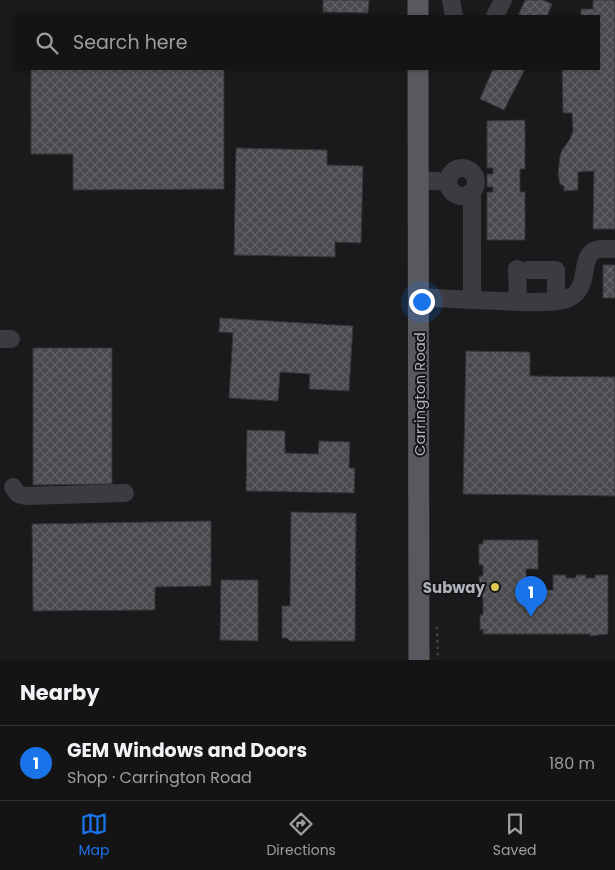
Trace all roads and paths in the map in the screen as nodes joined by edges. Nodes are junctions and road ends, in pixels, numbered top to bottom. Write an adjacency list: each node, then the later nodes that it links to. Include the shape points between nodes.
1 (418, 0): 4 (main road)
2 (451, 0): 5 (lane)
3 (503, 0): 6 (lane)
4 (418, 15)
5 (454, 15)
6 (496, 15)
7 (418, 70): 8 (main road, Carrington Road)
8 (418, 180): 10 (main road, Carrington Road); 11 (lane, via 448,182 455,170 464,168 476,181 470,193)
9 (615, 249): 13 (lane, via 597,249 588,255 581,286 570,298)
10 (418, 297): 11 (lane); 16 (main road, Carrington Road)
11 (472, 300): 12 (lane)
12 (518, 301): 13 (lane); 13 (lane, via 523,269 556,270)
13 (556, 301)
14 (13, 487): 15 (lane, via 18,494 26,496)
15 (125, 492)
16 (419, 660)

